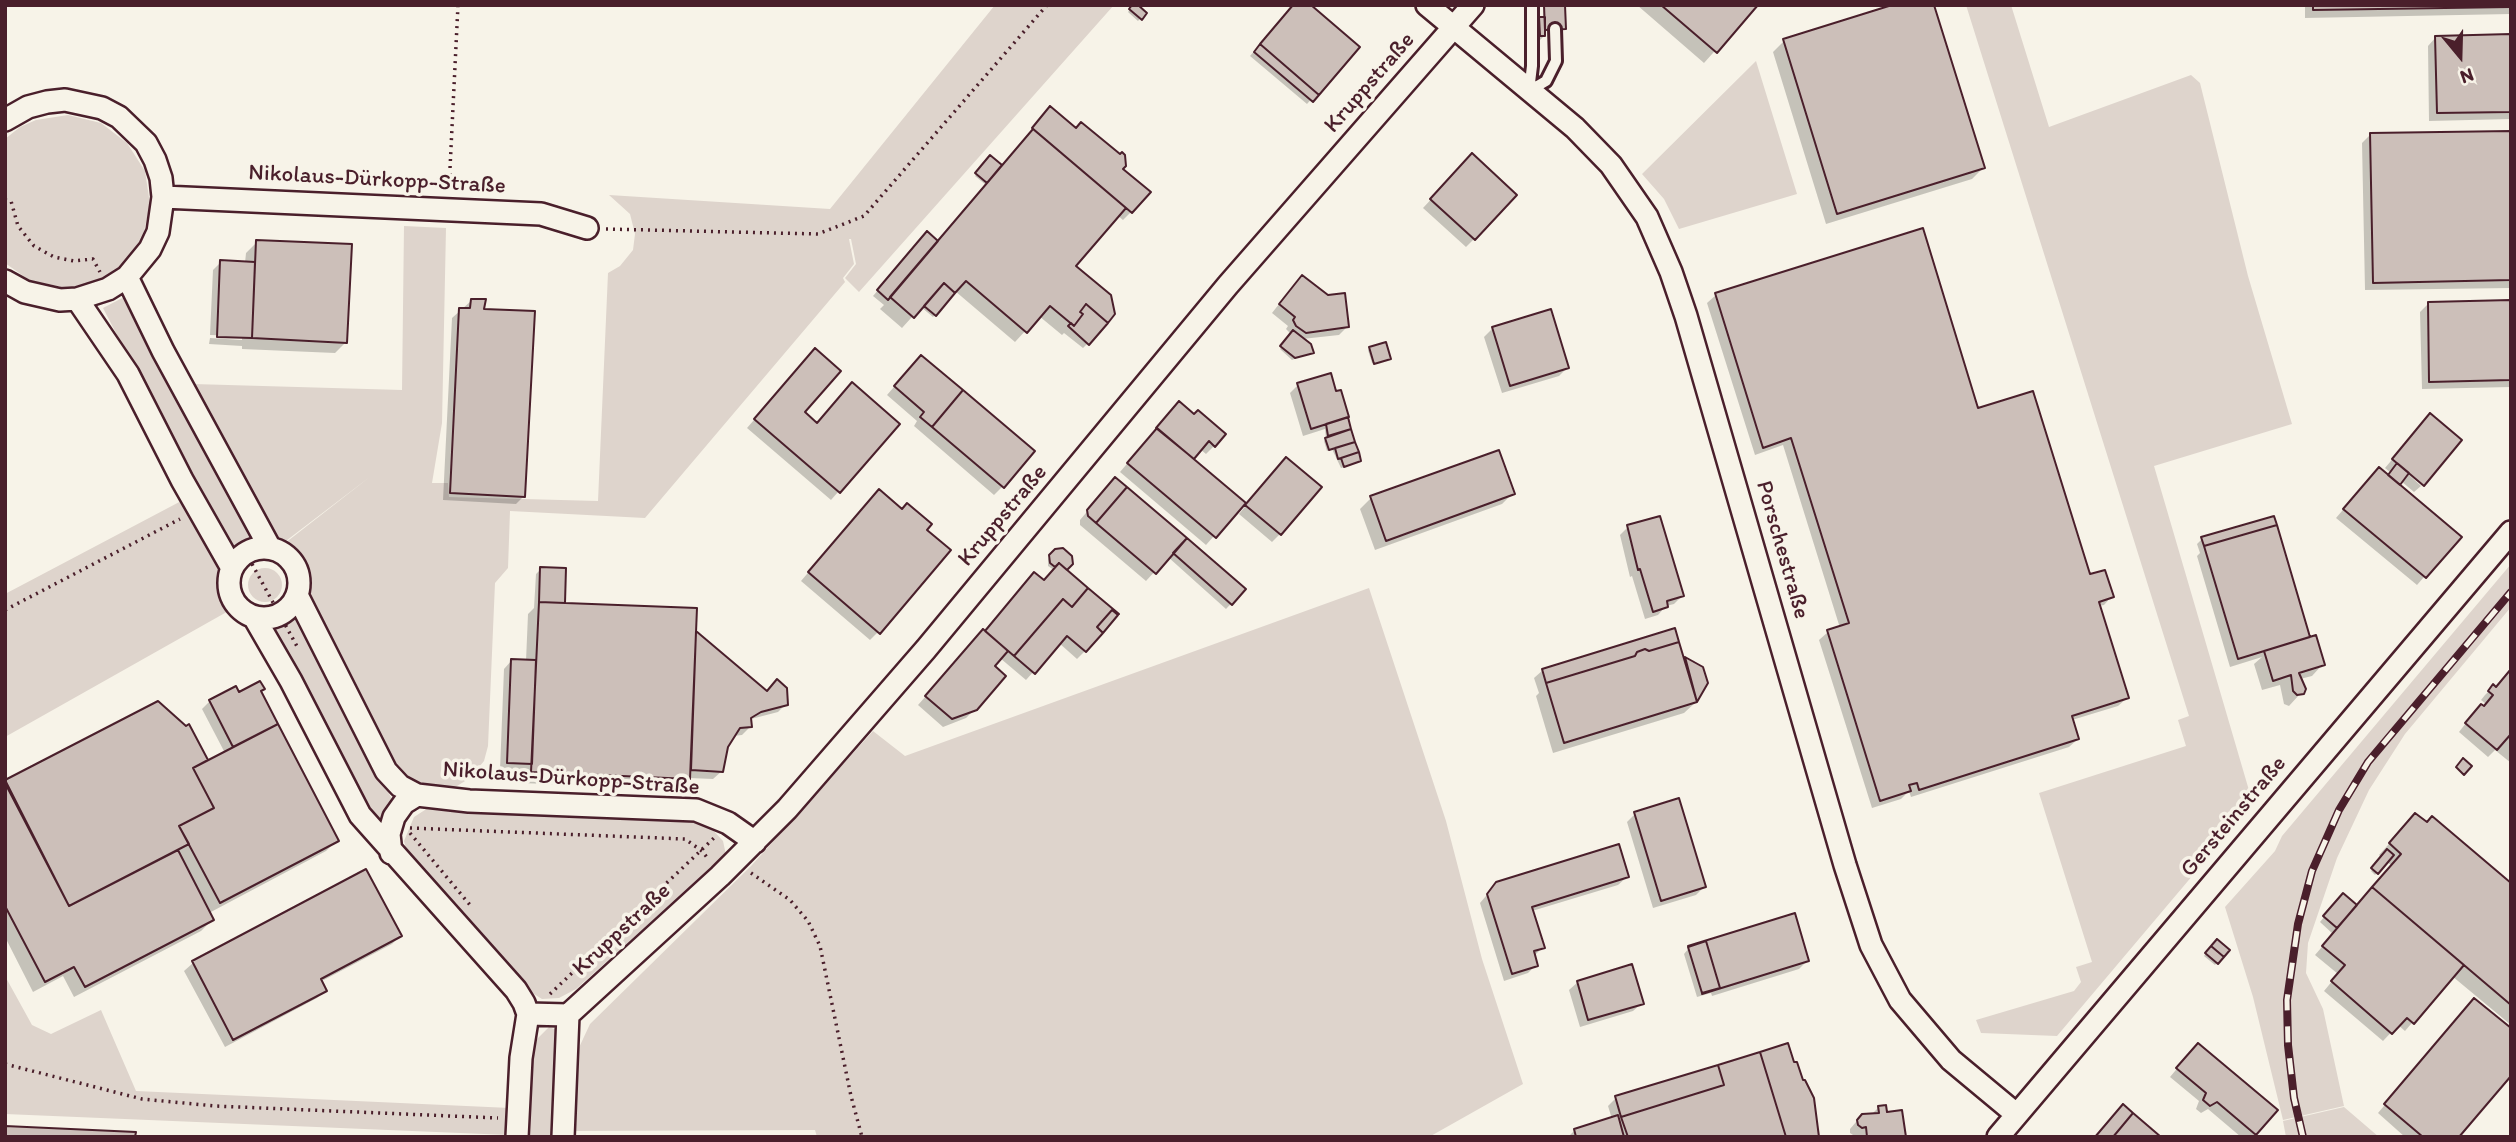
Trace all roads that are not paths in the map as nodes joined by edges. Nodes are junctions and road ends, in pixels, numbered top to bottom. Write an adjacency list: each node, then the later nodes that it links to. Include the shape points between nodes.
1 (1427, 5): 4 (street)
2 (1473, 5): 4 (street, Kruppstraße)
3 (1532, 5): 6 (lane)
4 (1454, 27): 6 (street, Porschestraße); 19 (street, Kruppstraße, via 1228,285 919,657)
5 (1555, 29): 6 (lane, via 1556,61 1546,81)
6 (1529, 91): 23 (street, Porschestraße, via 1611,165 1647,217 1671,272 1871,945 1900,1000 1951,1060)
7 (5, 120): 8 (street, via 47,102 65,100 102,108 119,117 146,143 161,178)
8 (163, 197): 9 (street, Nikolaus-Dürkopp-Straße, via 541,214); 10 (street, via 154,241)
9 (587, 228)
10 (127, 277): 12 (street); 14 (street, Nikolaus-Dürkopp-Straße)
11 (5, 281): 12 (street, via 42,297)
12 (77, 299): 15 (street, via 128,374)
13 (2511, 532): 23 (street, Gersteinstraße)
14 (270, 548): 15 (street, via 253,549); 16 (street, Nikolaus-Dürkopp-Straße, via 295,566)
15 (232, 568): 17 (street, via 230,592 235,603)
16 (297, 595): 17 (street, via 281,614); 18 (street, Nikolaus-Dürkopp-Straße, via 386,771)
17 (254, 617): 20 (street, via 359,815)
18 (417, 795): 19 (street, Nikolaus-Dürkopp-Straße, via 696,810 728,823); 20 (street, Nikolaus-Dürkopp-Straße, via 394,817 389,834)
19 (755, 842): 22 (street, Kruppstraße)
20 (391, 853): 21 (street, via 516,990)
21 (527, 1014): 22 (street); 24 (street)
22 (568, 1015): 25 (street)
23 (2017, 1114): 26 (street, Gersteinstraße)
24 (518, 1128)
25 (563, 1137)
26 (1997, 1137)

